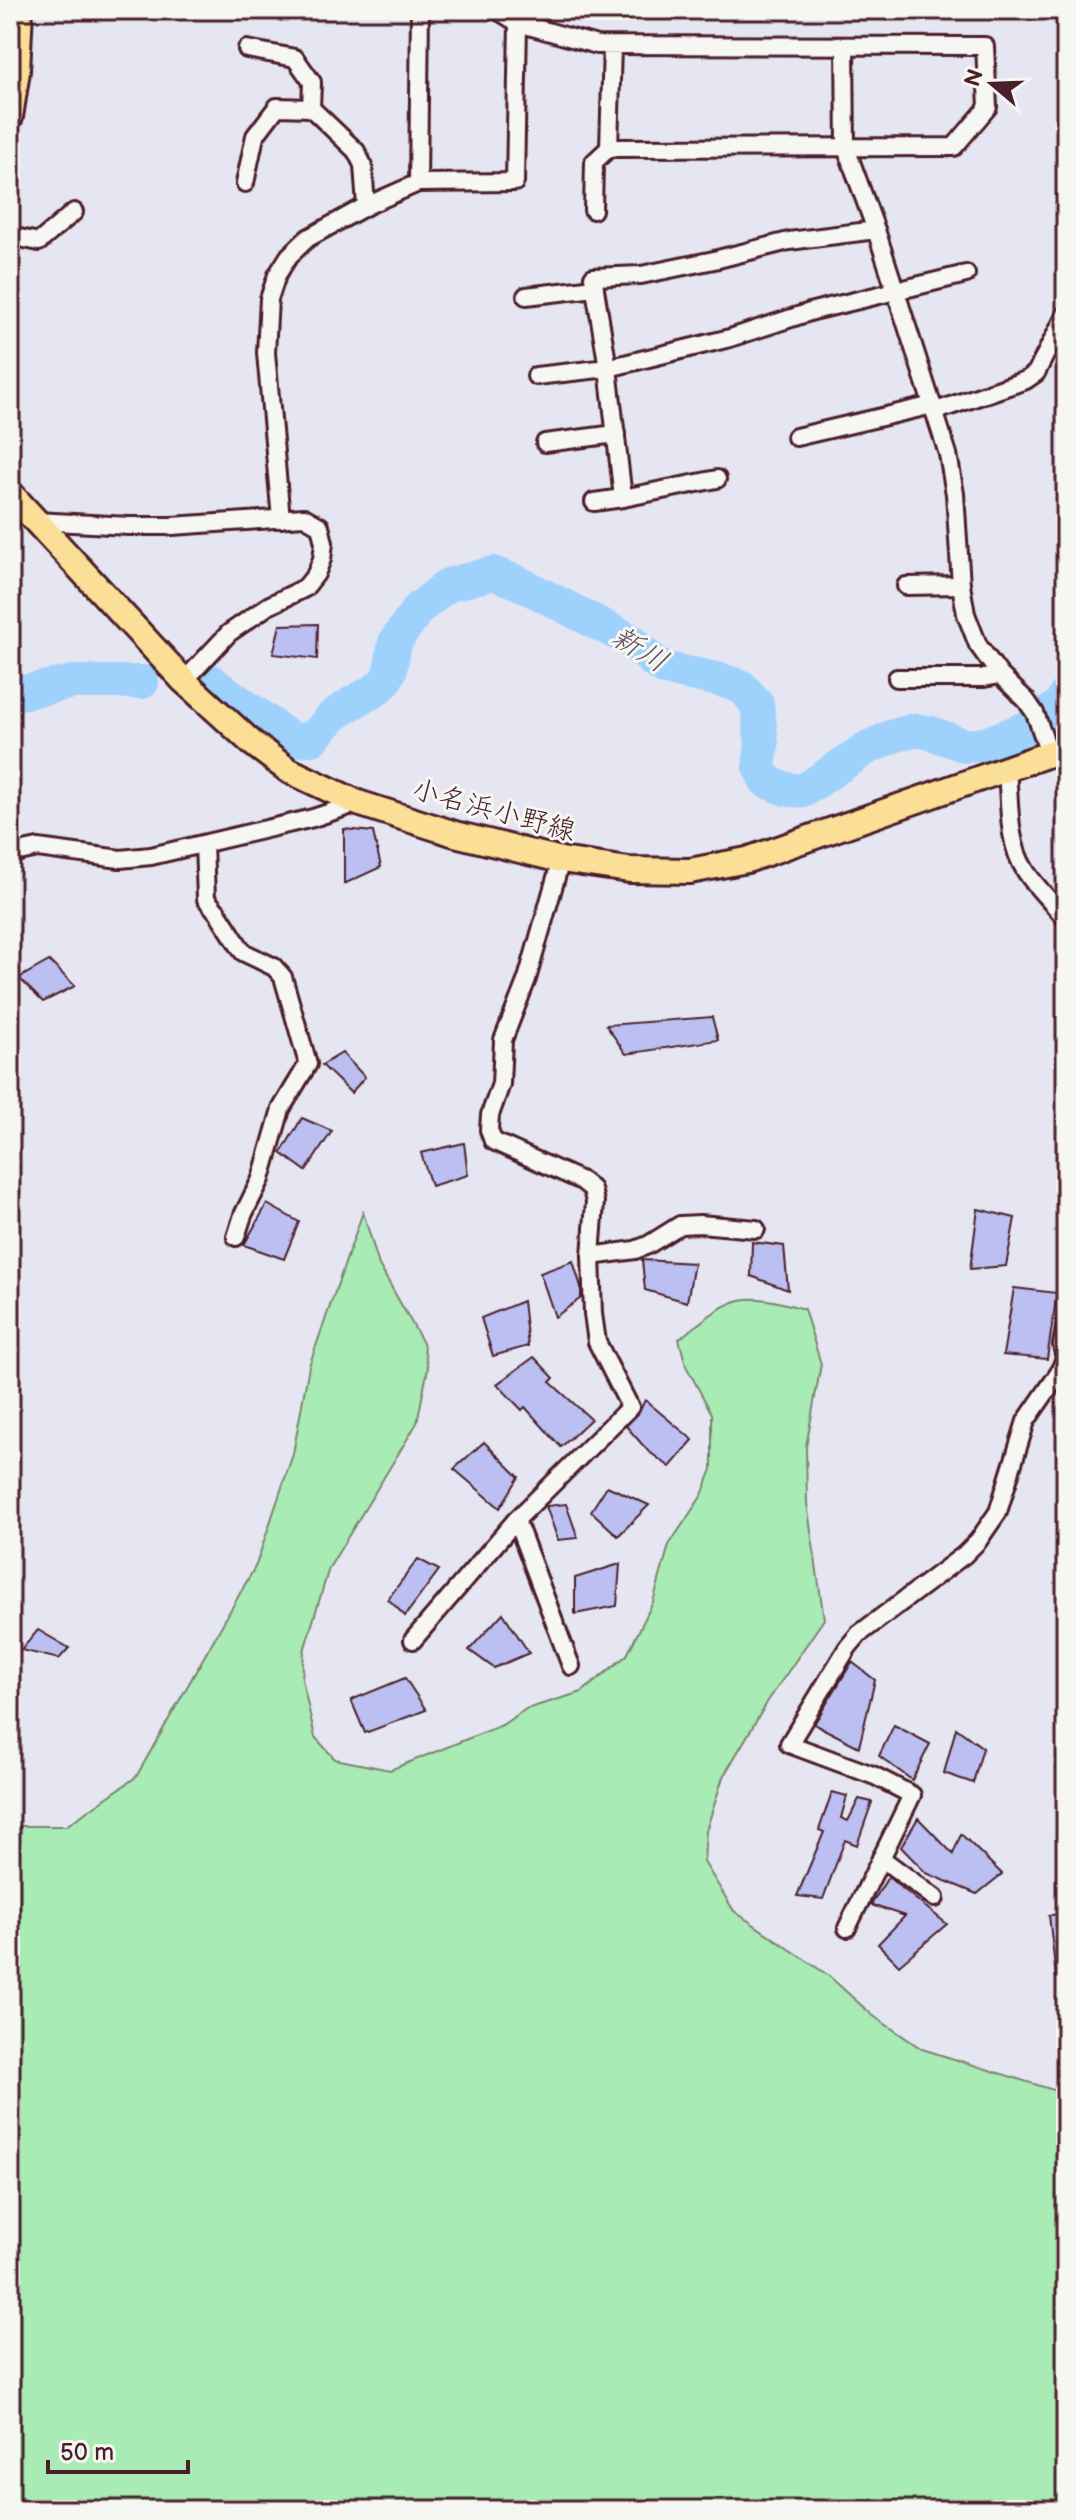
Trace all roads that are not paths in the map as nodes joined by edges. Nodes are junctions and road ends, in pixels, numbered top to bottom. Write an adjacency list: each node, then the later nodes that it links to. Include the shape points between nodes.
1 (20, 10): 9 (main road)
2 (420, 10): 13 (street)
3 (497, 10): 4 (street)
4 (518, 23): 5 (street); 13 (street, via 515,182)
5 (612, 46): 6 (street); 10 (street)
6 (845, 46): 11 (street); 11 (street, via 985,46 988,107 954,147)
7 (247, 49): 8 (street, via 295,58 312,82)
8 (311, 108): 12 (street, via 277,107 255,136); 14 (street, via 356,151 363,165)
9 (10, 117)
10 (609, 148): 11 (street); 15 (street, via 594,162)
11 (846, 148): 17 (street)
12 (245, 183)
13 (418, 183): 14 (street)
14 (366, 206): 34 (street, via 308,238 289,256 269,299 266,353)
15 (593, 210)
16 (74, 212): 18 (street, via 39,242)
17 (876, 230): 20 (street, via 789,241 641,275 593,277); 21 (street)
18 (10, 236)
19 (966, 274): 21 (street)
20 (595, 288): 22 (street); 24 (street)
21 (895, 291): 24 (street); 26 (street)
22 (526, 296)
23 (1066, 314): 26 (street, via 1036,373)
24 (608, 368): 25 (street); 27 (street)
25 (536, 376)
26 (934, 408): 28 (street); 36 (street, via 955,494)
27 (616, 434): 29 (street); 32 (street)
28 (796, 437)
29 (545, 443)
30 (717, 479): 32 (street)
31 (10, 493): 35 (main road, 小名浜小野線)
32 (623, 498): 33 (street)
33 (594, 502)
34 (281, 519): 35 (street, via 172,526); 40 (street, via 304,517 320,526 324,543 316,574 305,588 229,633)
35 (36, 521): 40 (main road, 小名浜小野線)
36 (961, 585): 37 (street); 38 (street, via 978,645)
37 (906, 586)
38 (1000, 675): 39 (street); 41 (street, via 1026,700)
39 (897, 678)
40 (184, 681): 43 (main road, 小名浜小野線, via 288,770)
41 (1053, 748): 42 (main road, 小名浜小野線)
42 (1007, 770): 46 (main road, 小名浜小野線, via 747,860 690,871 629,870); 47 (street, via 1016,851 1024,869)
43 (358, 803): 44 (street); 46 (main road, 小名浜小野線)
44 (204, 844): 45 (street, via 120,859 38,848); 49 (street, via 206,899 243,952 283,977 308,1064 281,1109 265,1167)
45 (10, 854)
46 (561, 860): 50 (street, via 527,979 503,1040 501,1084 489,1130 493,1141 592,1189)
47 (1066, 919)
48 (756, 1229): 50 (street, via 680,1225 635,1250)
49 (236, 1237)
50 (591, 1256): 52 (street, via 597,1342 630,1407)
51 (1066, 1324): 55 (street, via 1065,1358 1026,1421 998,1512 964,1555 859,1634 789,1744 912,1795)
52 (516, 1520): 53 (street); 54 (street)
53 (413, 1640)
54 (571, 1666)
55 (881, 1858): 56 (street); 57 (street)
56 (935, 1898)
57 (847, 1928)

